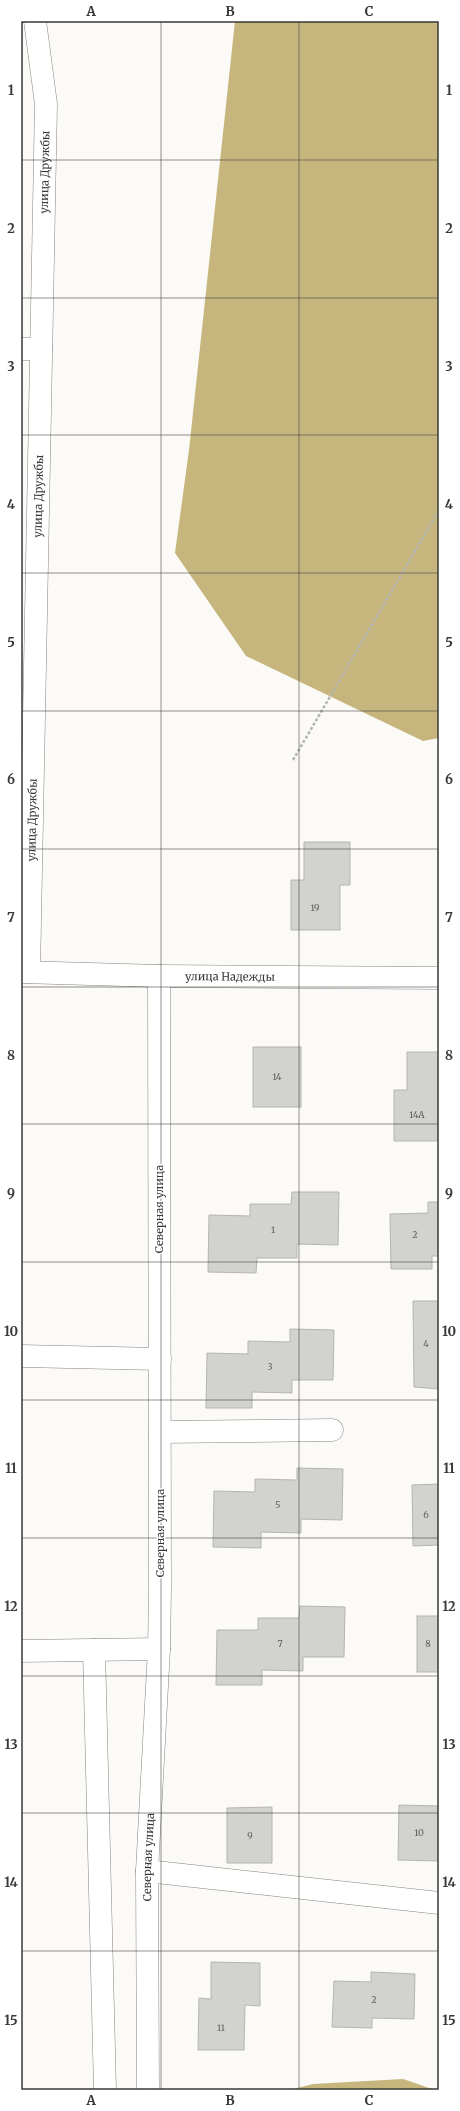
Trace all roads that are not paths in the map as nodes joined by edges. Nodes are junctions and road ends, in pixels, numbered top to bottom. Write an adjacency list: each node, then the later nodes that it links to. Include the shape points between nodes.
1 (35, 21): 2 (street, улица Дружбы, via 46,104)
2 (31, 349): 3 (street, улица Дружбы)
3 (25, 972): 4 (street, улица Надежды)
4 (159, 976): 5 (street, улица Надежды); 7 (street, Северная улица)
5 (439, 978)
6 (21, 1356): 7 (street)
7 (160, 1359): 9 (street, Северная улица)
8 (332, 1430): 9 (street)
9 (160, 1432): 10 (street, Северная улица)
10 (159, 1649): 11 (street); 13 (street, Северная улица)
11 (94, 1650): 12 (street); 15 (street)
12 (21, 1651)
13 (147, 1871): 14 (street); 16 (street, Северная улица)
14 (439, 1903)
15 (105, 2090)
16 (148, 2090)

